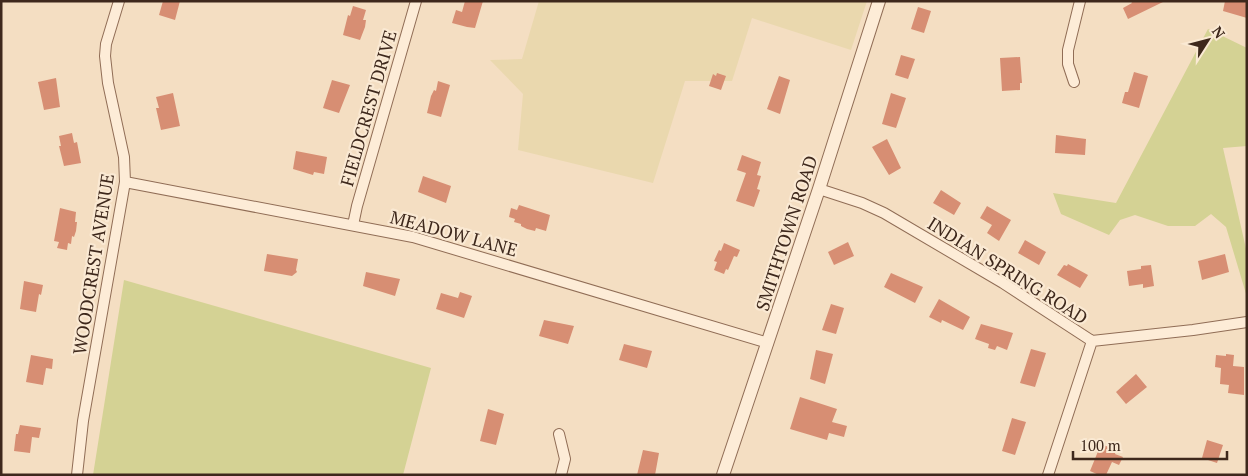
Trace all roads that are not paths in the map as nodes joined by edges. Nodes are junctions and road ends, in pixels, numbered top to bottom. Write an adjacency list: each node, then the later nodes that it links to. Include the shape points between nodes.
1 (119, 1): 6 (street, WOODCREST AVENUE, via 106,44 105,62 124,157)
2 (416, 1): 8 (street, FIELDCREST DRIVE)
3 (879, 1): 7 (street, SMITHTOWN ROAD)
4 (1080, 1): 5 (street, via 1068,50 1068,64)
5 (1074, 82)
6 (125, 182): 8 (street, MEADOW LANE); 13 (street, WOODCREST AVENUE, via 83,421)
7 (819, 189): 10 (street, INDIAN SPRING ROAD, via 884,213 1003,283); 11 (street, SMITHTOWN ROAD)
8 (353, 225): 11 (street, MEADOW LANE, via 435,243)
9 (1247, 322): 10 (street, INDIAN SPRING ROAD)
10 (1092, 341): 16 (street)
11 (768, 343): 15 (street, SMITHTOWN ROAD)
12 (559, 434): 14 (street, via 565,459)
13 (77, 475)
14 (560, 475)
15 (723, 475)
16 (1048, 475)

